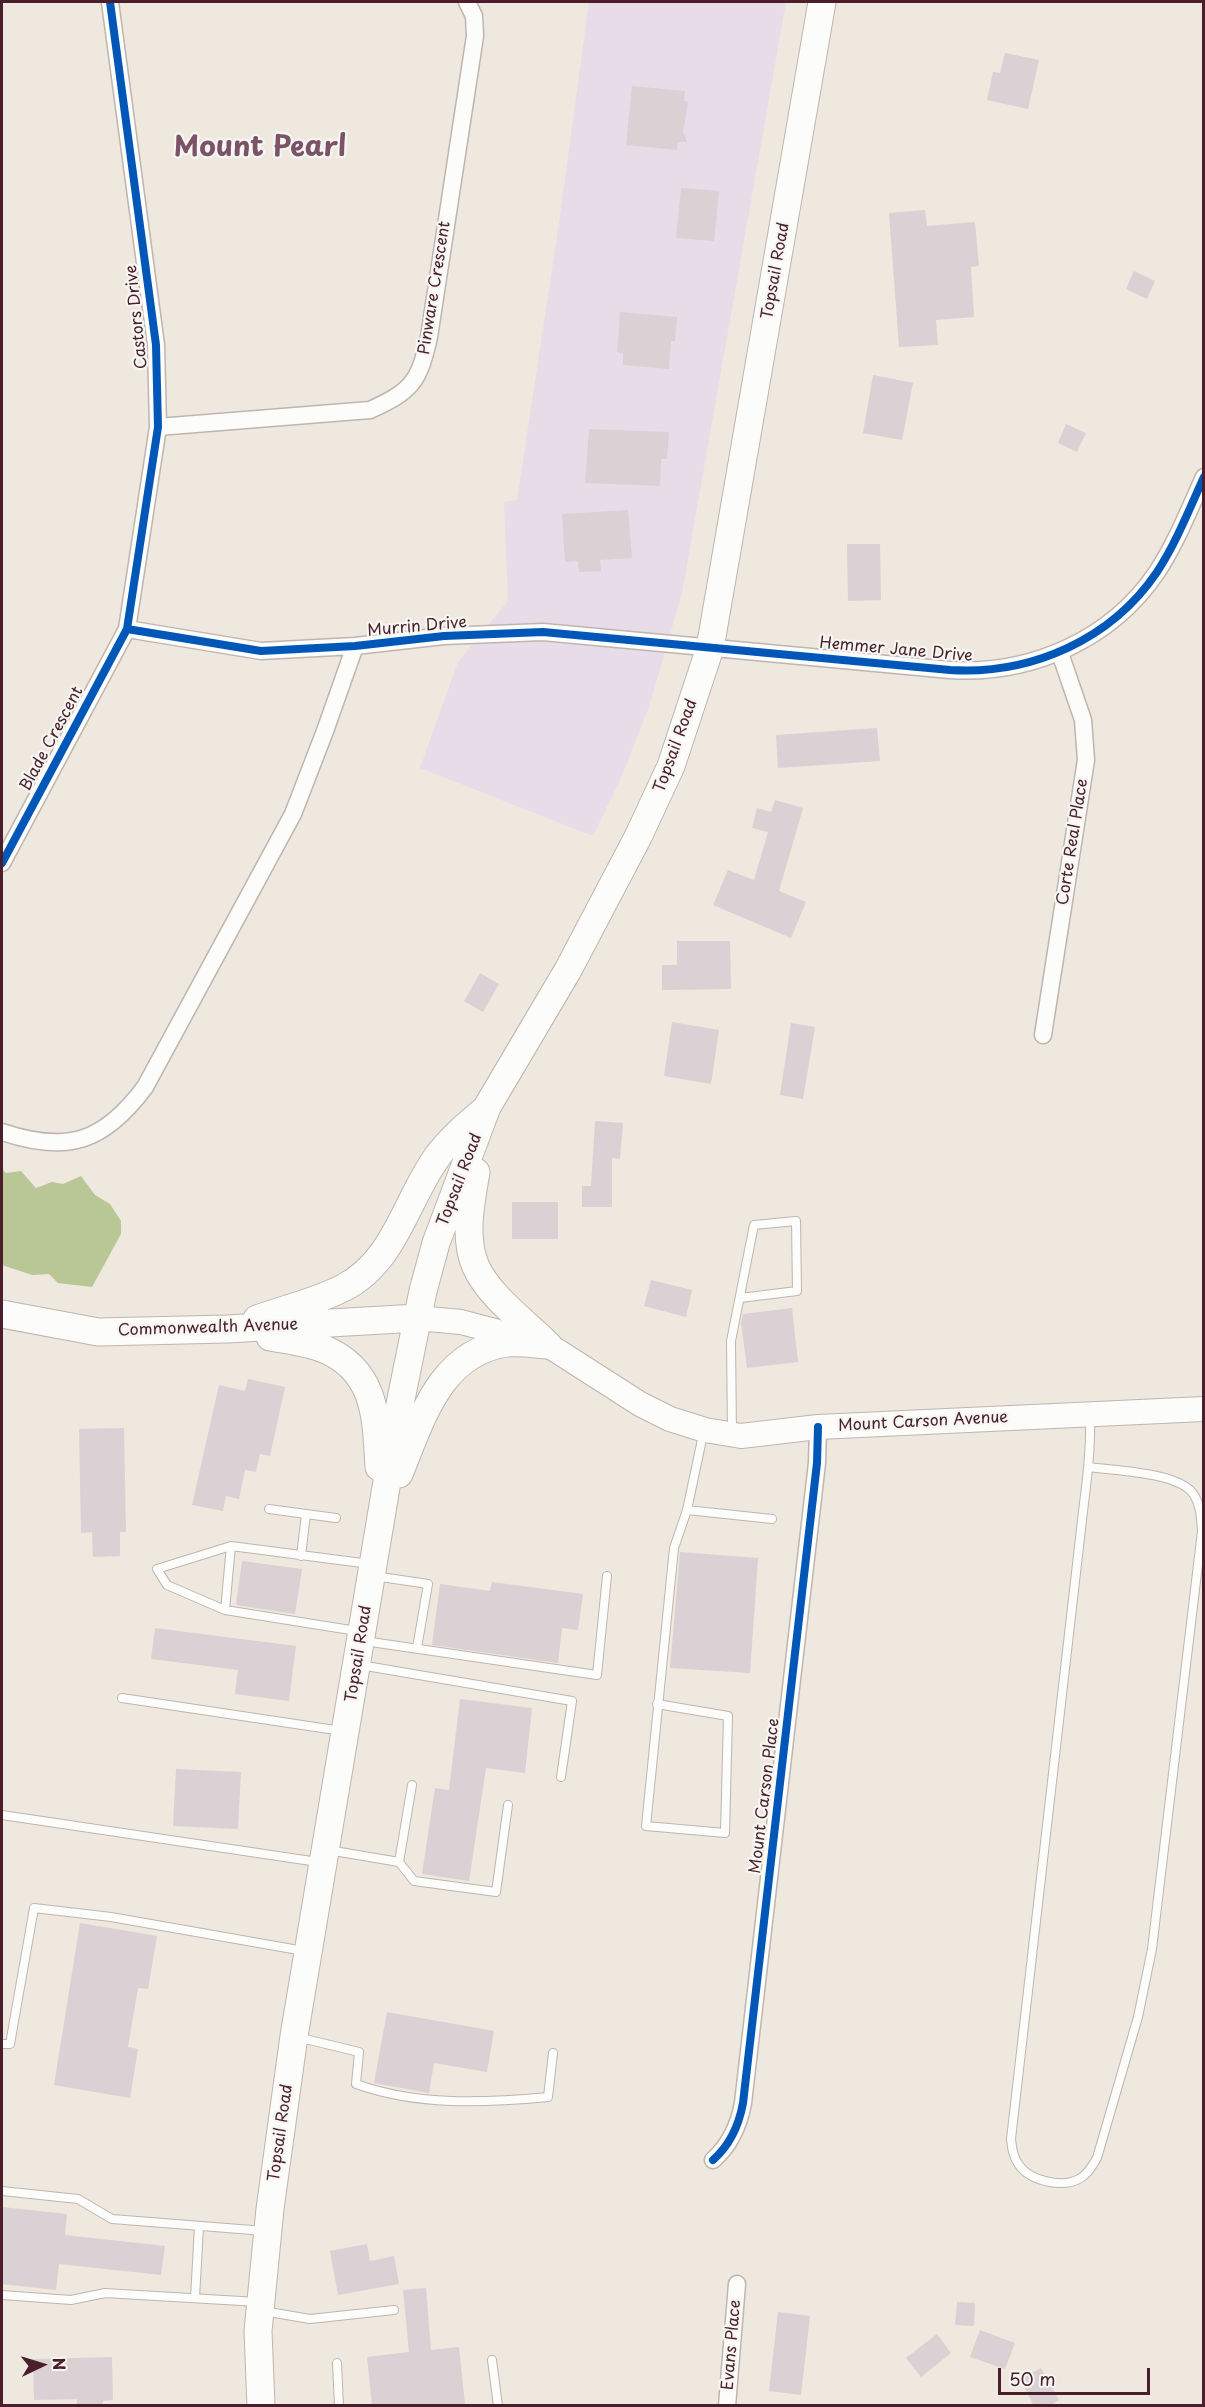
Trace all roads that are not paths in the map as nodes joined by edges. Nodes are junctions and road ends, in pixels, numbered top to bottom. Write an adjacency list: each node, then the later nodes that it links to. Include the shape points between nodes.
1 (110, 2): 4 (street, Castors Drive, via 156,345)
2 (468, 2): 4 (street, Pinware Crescent, via 474,16 475,36 429,337 415,381 394,399 370,410)
3 (822, 2): 8 (main road, Topsail Road)
4 (158, 427): 6 (street, Castors Drive)
5 (1203, 477): 9 (street, Hemmer Jane Drive, via 1167,555 1142,591 1111,622)
6 (127, 629): 7 (street, Murrin Drive, via 261,651); 10 (street, Blade Crescent)
7 (355, 646): 8 (street, Murrin Drive, via 444,636 543,632); 13 (street, via 293,814 145,1087 117,1120 79,1141 36,1140)
8 (710, 648): 9 (street, Hemmer Jane Drive, via 969,671 1007,668); 12 (main road, Topsail Road, via 671,766 638,837 568,970)
9 (1060, 653): 11 (street, Corte Real Place, via 1083,720 1086,760)
10 (2, 863)
11 (1042, 1035)
12 (487, 1107): 16 (main road, Topsail Road, via 436,1243); 17 (main road, via 436,1158 400,1228 361,1276 343,1288); 18 (main road, via 470,1210 470,1244 476,1267 487,1284)
13 (2, 1132)
14 (740, 1298): 14 (lane, via 754,1225 796,1221 796,1291); 23 (lane, via 731,1341)
15 (2, 1314): 17 (main road, Commonwealth Avenue, via 98,1332)
16 (417, 1318): 17 (main road, Commonwealth Avenue); 18 (main road, Mount Carson Avenue, via 461,1322); 28 (main road, Topsail Road)
17 (227, 1329): 28 (main road, via 326,1350 365,1383 376,1417)
18 (548, 1345): 22 (main road, Mount Carson Avenue, via 640,1404); 28 (main road, via 508,1343 483,1348 453,1368 429,1402)
19 (1203, 1409): 20 (main road, Mount Carson Avenue)
20 (1090, 1415): 21 (main road, Mount Carson Avenue); 24 (lane)
21 (818, 1426): 23 (main road, Mount Carson Avenue); 51 (street, Mount Carson Place, via 817,1463 744,2103 730,2141)
22 (705, 1430): 23 (main road, Mount Carson Avenue); 26 (lane)
23 (732, 1434)
24 (1089, 1467): 24 (lane, via 1011,2139 1019,2166 1030,2176 1049,2182 1078,2180 1097,2158 1138,2017 1152,1949 1202,1531 1201,1510 1184,1485 1166,1478)
25 (269, 1509): 27 (lane)
26 (687, 1510): 30 (lane); 39 (lane, via 674,1548)
27 (306, 1514): 29 (lane); 32 (lane)
28 (382, 1514): 33 (main road, Topsail Road)
29 (336, 1518)
30 (772, 1519)
31 (231, 1546): 32 (lane); 35 (lane); 35 (lane, via 157,1569 167,1585)
32 (301, 1556): 33 (lane)
33 (373, 1570): 36 (main road, Topsail Road); 37 (lane, via 428,1584)
34 (607, 1576): 37 (lane, via 597,1675)
35 (225, 1610): 36 (lane)
36 (360, 1646): 37 (lane); 40 (main road, Topsail Road); 41 (lane, via 572,1701)
37 (417, 1648)
38 (122, 1698): 40 (lane)
39 (657, 1704): 39 (lane, via 646,1826 725,1833 728,1716)
40 (345, 1732): 45 (main road, Topsail Road)
41 (561, 1777)
42 (412, 1785): 46 (lane)
43 (508, 1804): 46 (lane, via 496,1892 414,1881)
44 (2, 1815): 45 (lane)
45 (323, 1856): 46 (lane); 47 (main road, Topsail Road)
46 (399, 1862)
47 (308, 1951): 48 (main road, Topsail Road); 49 (lane, via 111,1917 34,1908 10,2044)
48 (294, 2036): 50 (lane, via 359,2052 356,2084 436,2102 548,2097); 54 (main road, Topsail Road)
49 (2, 2044)
50 (554, 2053)
51 (713, 2160)
52 (2, 2191): 53 (lane, via 78,2199 112,2219)
53 (199, 2226): 54 (lane); 57 (lane)
54 (268, 2231): 58 (main road, Topsail Road)
55 (737, 2284): 65 (street, Evans Place)
56 (2, 2295): 57 (lane, via 71,2300 105,2293)
57 (195, 2298): 58 (lane)
58 (260, 2306): 59 (lane, via 310,2319); 62 (main road, Topsail Road)
59 (394, 2310)
60 (492, 2360): 64 (lane)
61 (337, 2363): 63 (lane)
62 (261, 2406)
63 (339, 2406)
64 (498, 2406)
65 (727, 2406)

